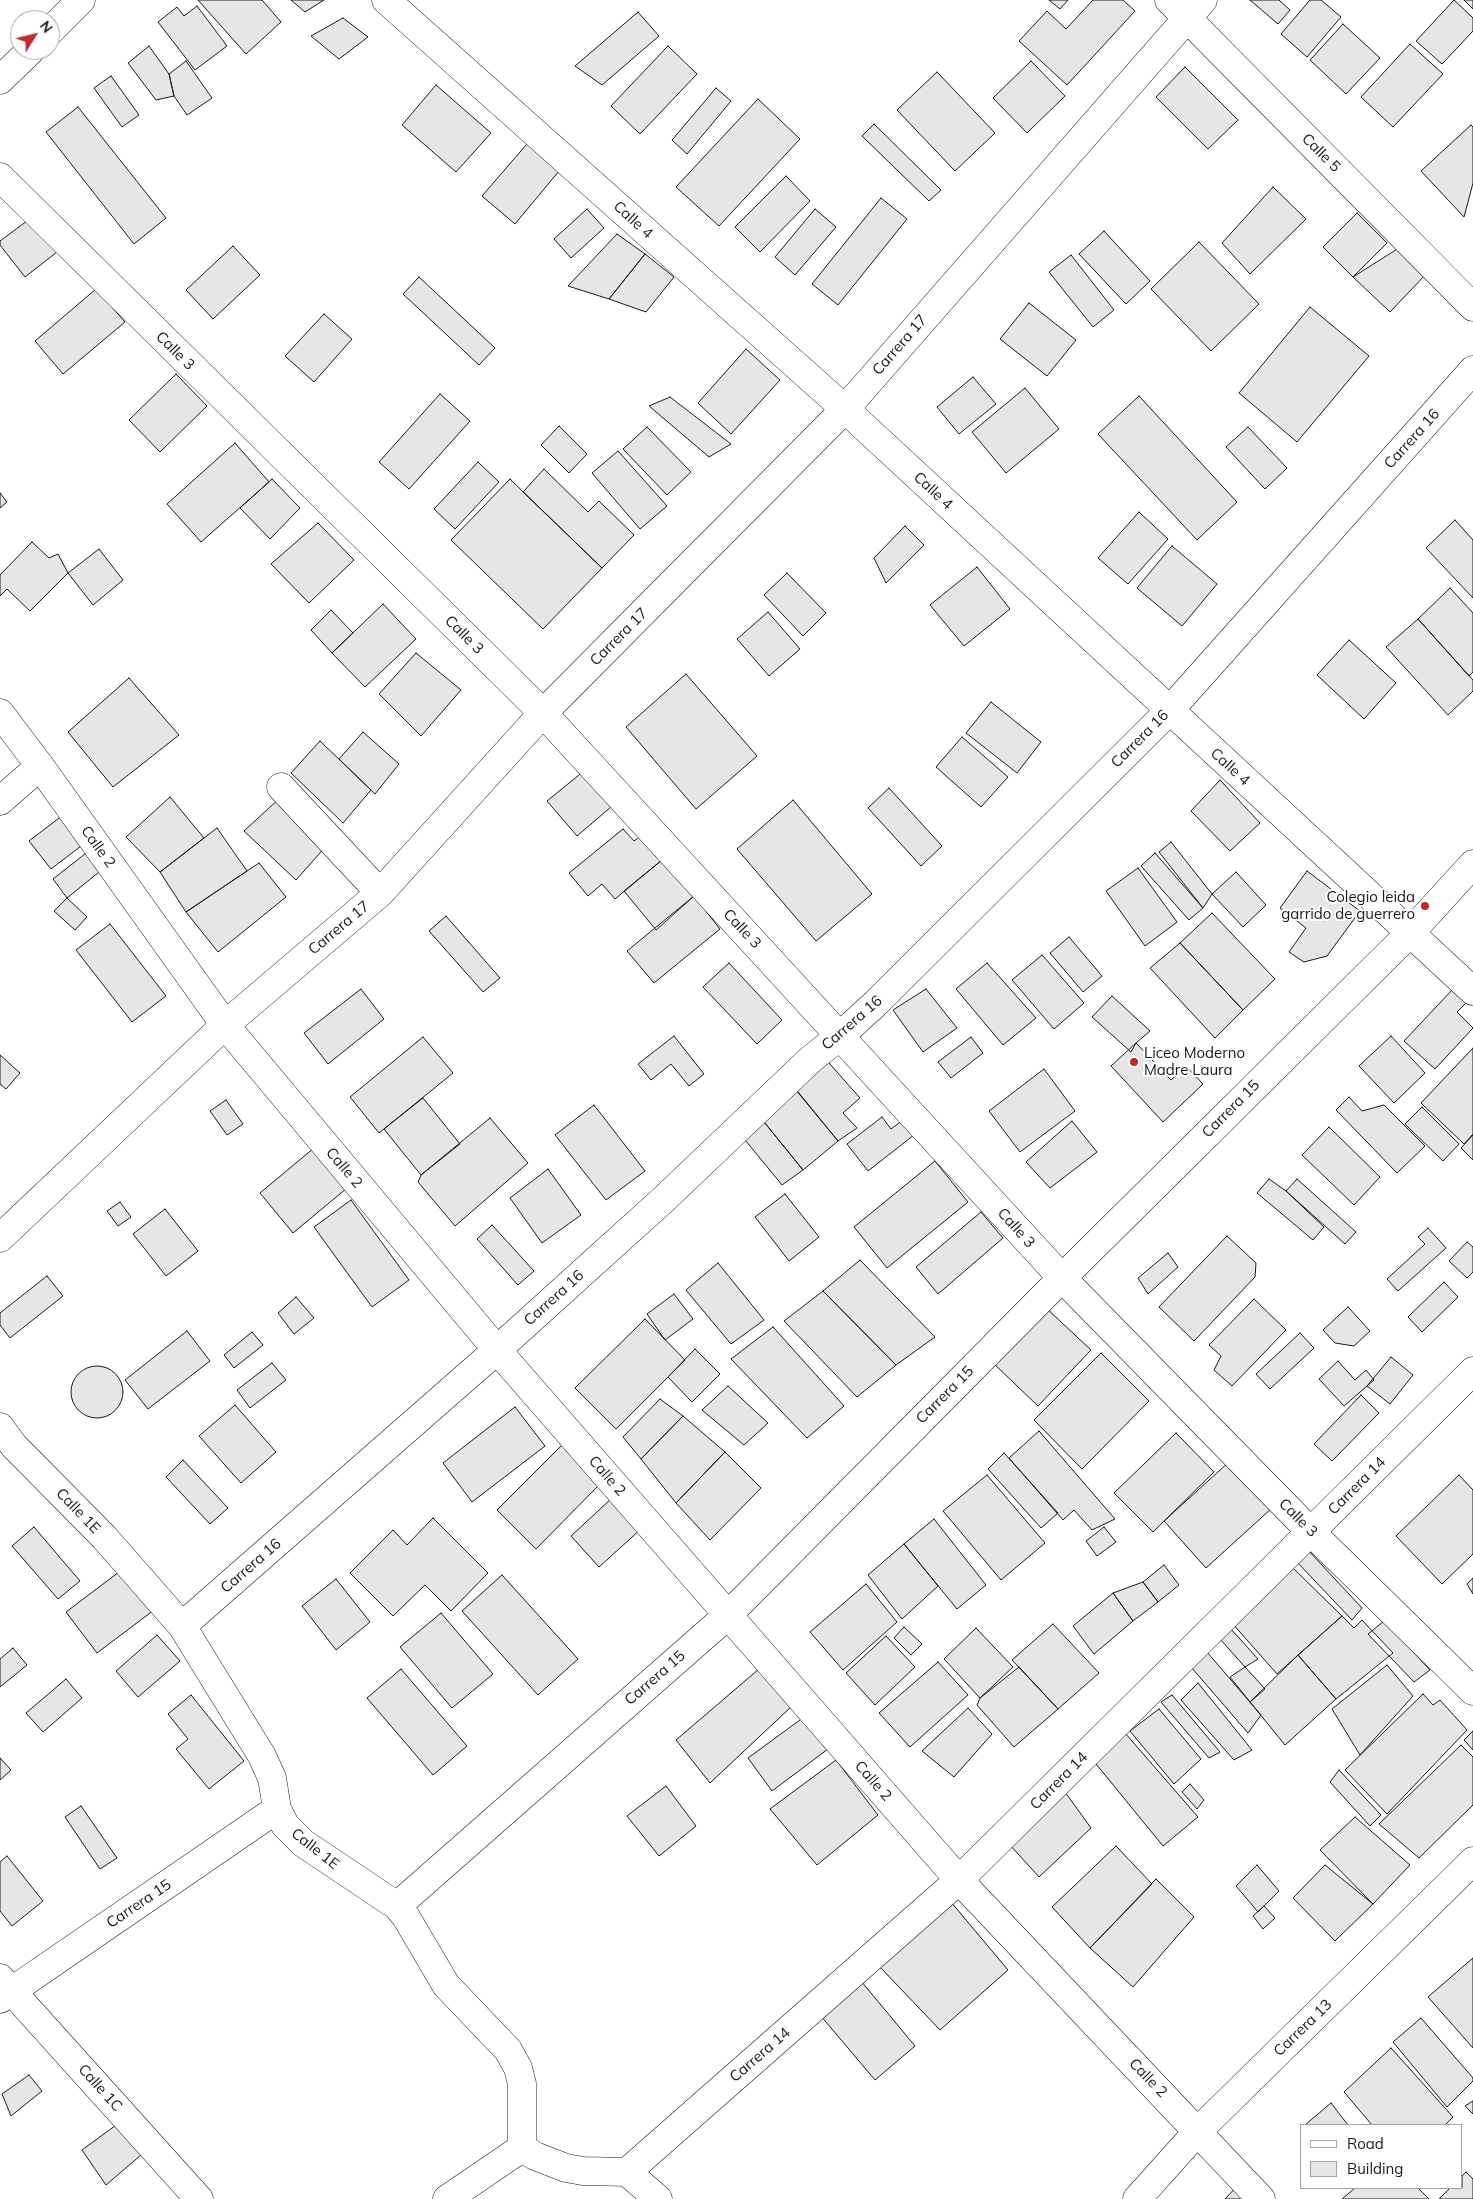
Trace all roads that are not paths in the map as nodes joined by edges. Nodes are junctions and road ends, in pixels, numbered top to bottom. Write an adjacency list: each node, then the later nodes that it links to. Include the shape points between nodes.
1 (81, 0): 4 (street)
2 (386, 0): 10 (street, Calle 4)
3 (1186, 6): 8 (street, Calle 5); 10 (street, Carrera 17)
4 (60, 21)
5 (21, 60): 6 (street)
6 (0, 80)
7 (0, 177): 13 (street, Calle 3)
8 (1473, 307)
9 (1473, 370): 11 (street, Carrera 16)
10 (845, 409): 11 (street, Calle 4); 13 (street, Carrera 17)
11 (1169, 710): 19 (street, Calle 4); 22 (street, Carrera 16)
12 (0, 713): 14 (street, Calle 2)
13 (543, 713): 18 (street, Carrera 17); 22 (street, Calle 3)
14 (40, 766): 16 (street); 21 (street, Calle 2)
15 (281, 787): 18 (street)
16 (0, 801)
17 (1473, 864): 19 (street, Carrera 15)
18 (380, 893): 21 (street, Carrera 17)
19 (1410, 932): 20 (street, Calle 4); 24 (street, Carrera 15)
20 (1473, 991)
21 (225, 1025): 23 (street, Carrera 17); 25 (street, Calle 2)
22 (840, 1036): 24 (street, Calle 3); 25 (street, Carrera 16, via 810,1060 664,1199)
23 (0, 1238)
24 (1062, 1278): 28 (street, Calle 3); 29 (street, Carrera 15)
25 (497, 1350): 29 (street, Calle 2); 30 (street, Carrera 16)
26 (1473, 1371): 28 (street, Carrera 14)
27 (5, 1443): 30 (street, Calle 1E, via 104,1538)
28 (1311, 1532): 31 (street, Calle 3); 34 (street, Carrera 14)
29 (728, 1615): 34 (street, Calle 2); 35 (street, Carrera 15)
30 (182, 1626): 32 (street, Calle 1E, via 262,1756 272,1778)
31 (1473, 1692)
32 (277, 1809): 35 (street, Calle 1E, via 284,1825 303,1843); 36 (street, Carrera 15)
33 (1473, 1862): 37 (street, Carrera 13)
34 (959, 1880): 37 (street, Calle 2); 39 (street, Carrera 14)
35 (397, 1906): 38 (street, Calle 1E, via 446,1985 508,2050 518,2068 522,2084)
36 (4, 1989): 40 (street, Calle 1C)
37 (1198, 2131): 43 (street, Carrera 13); 44 (street, Calle 2)
38 (522, 2148): 39 (street, via 566,2168); 41 (street)
39 (627, 2172): 42 (street)
40 (199, 2199)
41 (447, 2199)
42 (658, 2199)
43 (1137, 2199)
44 (1261, 2199)

